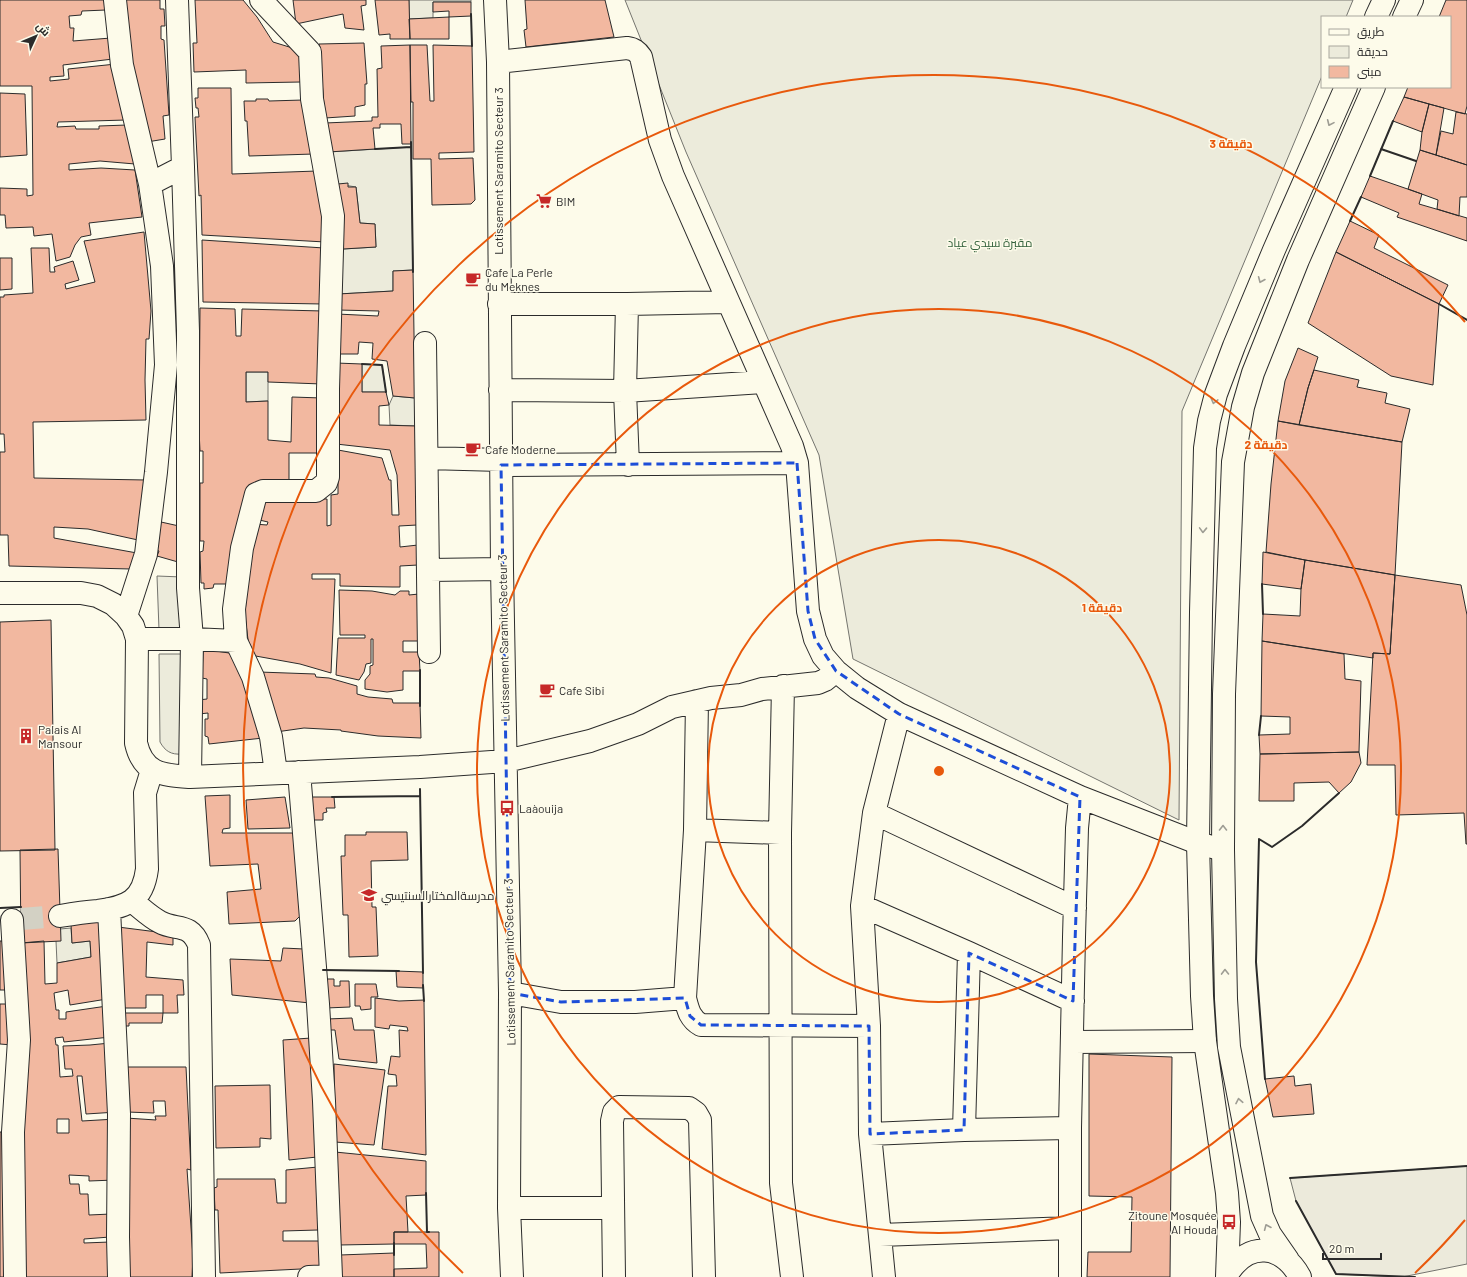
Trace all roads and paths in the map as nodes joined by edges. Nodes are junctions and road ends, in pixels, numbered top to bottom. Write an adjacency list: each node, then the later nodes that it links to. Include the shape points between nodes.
1 (115, 0): 13 (street, via 122,65)
2 (177, 0): 12 (street)
3 (261, 0): 35 (street, via 310,52 312,99 333,216 328,389 329,471 326,483 316,491 263,491 256,494 241,556 234,609)
4 (495, 0): 9 (street, Lotissement Saramito Secteur 3)
5 (1384, 0): 7 (street)
6 (1412, 0): 8 (street)
7 (1376, 16)
8 (1404, 16)
9 (498, 62): 16 (street, via 627,48 633,48 638,52 660,140); 17 (street, Lotissement Saramito Secteur 3)
10 (1346, 88): 14 (street, one-way to 14)
11 (1374, 88): 15 (street)
12 (183, 167): 13 (street); 34 (street, via 188,330 188,588)
13 (150, 184): 32 (street, via 162,266 166,365 146,554)
14 (1274, 250): 15 (street); 30 (street, one-way to 30, via 1234,346 1209,421 1205,448)
15 (1298, 260): 31 (street, via 1253,373 1243,407 1233,462)
16 (728, 302): 18 (street); 20 (street)
17 (499, 304): 18 (street); 21 (street, Lotissement Saramito Secteur 3)
18 (627, 304): 22 (street)
19 (425, 343): 23 (street)
20 (763, 382): 22 (street); 25 (street)
21 (500, 390): 22 (street); 24 (street, Lotissement Saramito Secteur 3)
22 (625, 391): 26 (street)
23 (427, 458): 24 (street); 28 (street)
24 (501, 463): 26 (street); 27 (street, Lotissement Saramito Secteur 3)
25 (797, 463): 26 (street); 37 (street, via 808,610 815,640 823,656)
26 (628, 465)
27 (502, 569): 28 (street); 41 (street, Lotissement Saramito Secteur 3)
28 (429, 570): 36 (street)
29 (0, 592): 32 (street, via 81,593 97,596 113,604)
30 (1201, 612): 31 (street); 50 (street)
31 (1227, 613): 51 (street, one-way to 31)
32 (126, 616): 33 (street, via 133,626)
33 (137, 639): 34 (street); 42 (street, via 136,743 138,754)
34 (192, 639): 35 (street); 45 (street)
35 (236, 641): 44 (street, via 258,692 271,737)
36 (429, 652)
37 (836, 671): 38 (street, via 818,682); 40 (street, via 857,688)
38 (783, 686): 39 (street); 49 (street)
39 (697, 701): 41 (street, via 672,707 638,724 590,741); 48 (street)
40 (898, 714): 46 (street); 47 (street)
41 (506, 761): 43 (street); 59 (street, Lotissement Saramito Secteur 3)
42 (152, 770): 45 (street, via 162,775); 52 (street, via 145,793 147,869 140,892)
43 (299, 772): 44 (street); 75 (street, via 318,1004)
44 (276, 773): 45 (street)
45 (190, 777)
46 (1080, 797): 50 (street); 54 (street)
47 (874, 813): 53 (street); 54 (street)
48 (695, 830): 49 (street); 60 (street)
49 (780, 833): 62 (street)
50 (1198, 843): 51 (street); 64 (street)
51 (1223, 850): 73 (street, one-way to 51, via 1270,1234 1262,1216 1229,1047)
52 (132, 901): 55 (street, via 121,907); 78 (street, via 161,923 184,928 196,937 199,945)
53 (862, 906): 58 (street); 63 (street)
54 (1075, 908): 61 (street)
55 (109, 909): 56 (street); 77 (street, via 119,1114)
56 (60, 916)
57 (11, 920): 76 (street, via 19,1040 13,1132)
58 (969, 953): 61 (street); 67 (street)
59 (510, 993): 60 (street, via 561,1002 635,1002); 69 (street, Lotissement Saramito Secteur 3)
60 (684, 998): 62 (street, via 690,1016 701,1026)
61 (1073, 1001): 65 (street)
62 (779, 1026): 63 (street); 83 (street, via 781,1183)
63 (868, 1026): 68 (street)
64 (1205, 1041): 65 (street); 74 (street, via 1227,1192)
65 (1073, 1042): 66 (street)
66 (1070, 1128): 67 (street); 71 (street)
67 (964, 1130): 68 (street)
68 (870, 1134): 72 (street)
69 (510, 1208): 70 (street); 80 (street, Lotissement Saramito Secteur 3)
70 (613, 1208): 81 (street); 82 (street, via 614,1112 619,1107 689,1108 696,1113 700,1120)
71 (1070, 1228): 72 (street); 85 (street)
72 (880, 1235): 84 (street)
73 (1294, 1268): 74 (street, via 1278,1254 1267,1251 1255,1252 1235,1263)
74 (1228, 1275)
75 (331, 1276): 79 (street)
76 (15, 1277)
77 (119, 1277)
78 (204, 1277)
79 (309, 1277)
80 (512, 1277)
81 (614, 1277)
82 (704, 1277)
83 (792, 1277)
84 (884, 1277)
85 (1070, 1277)

